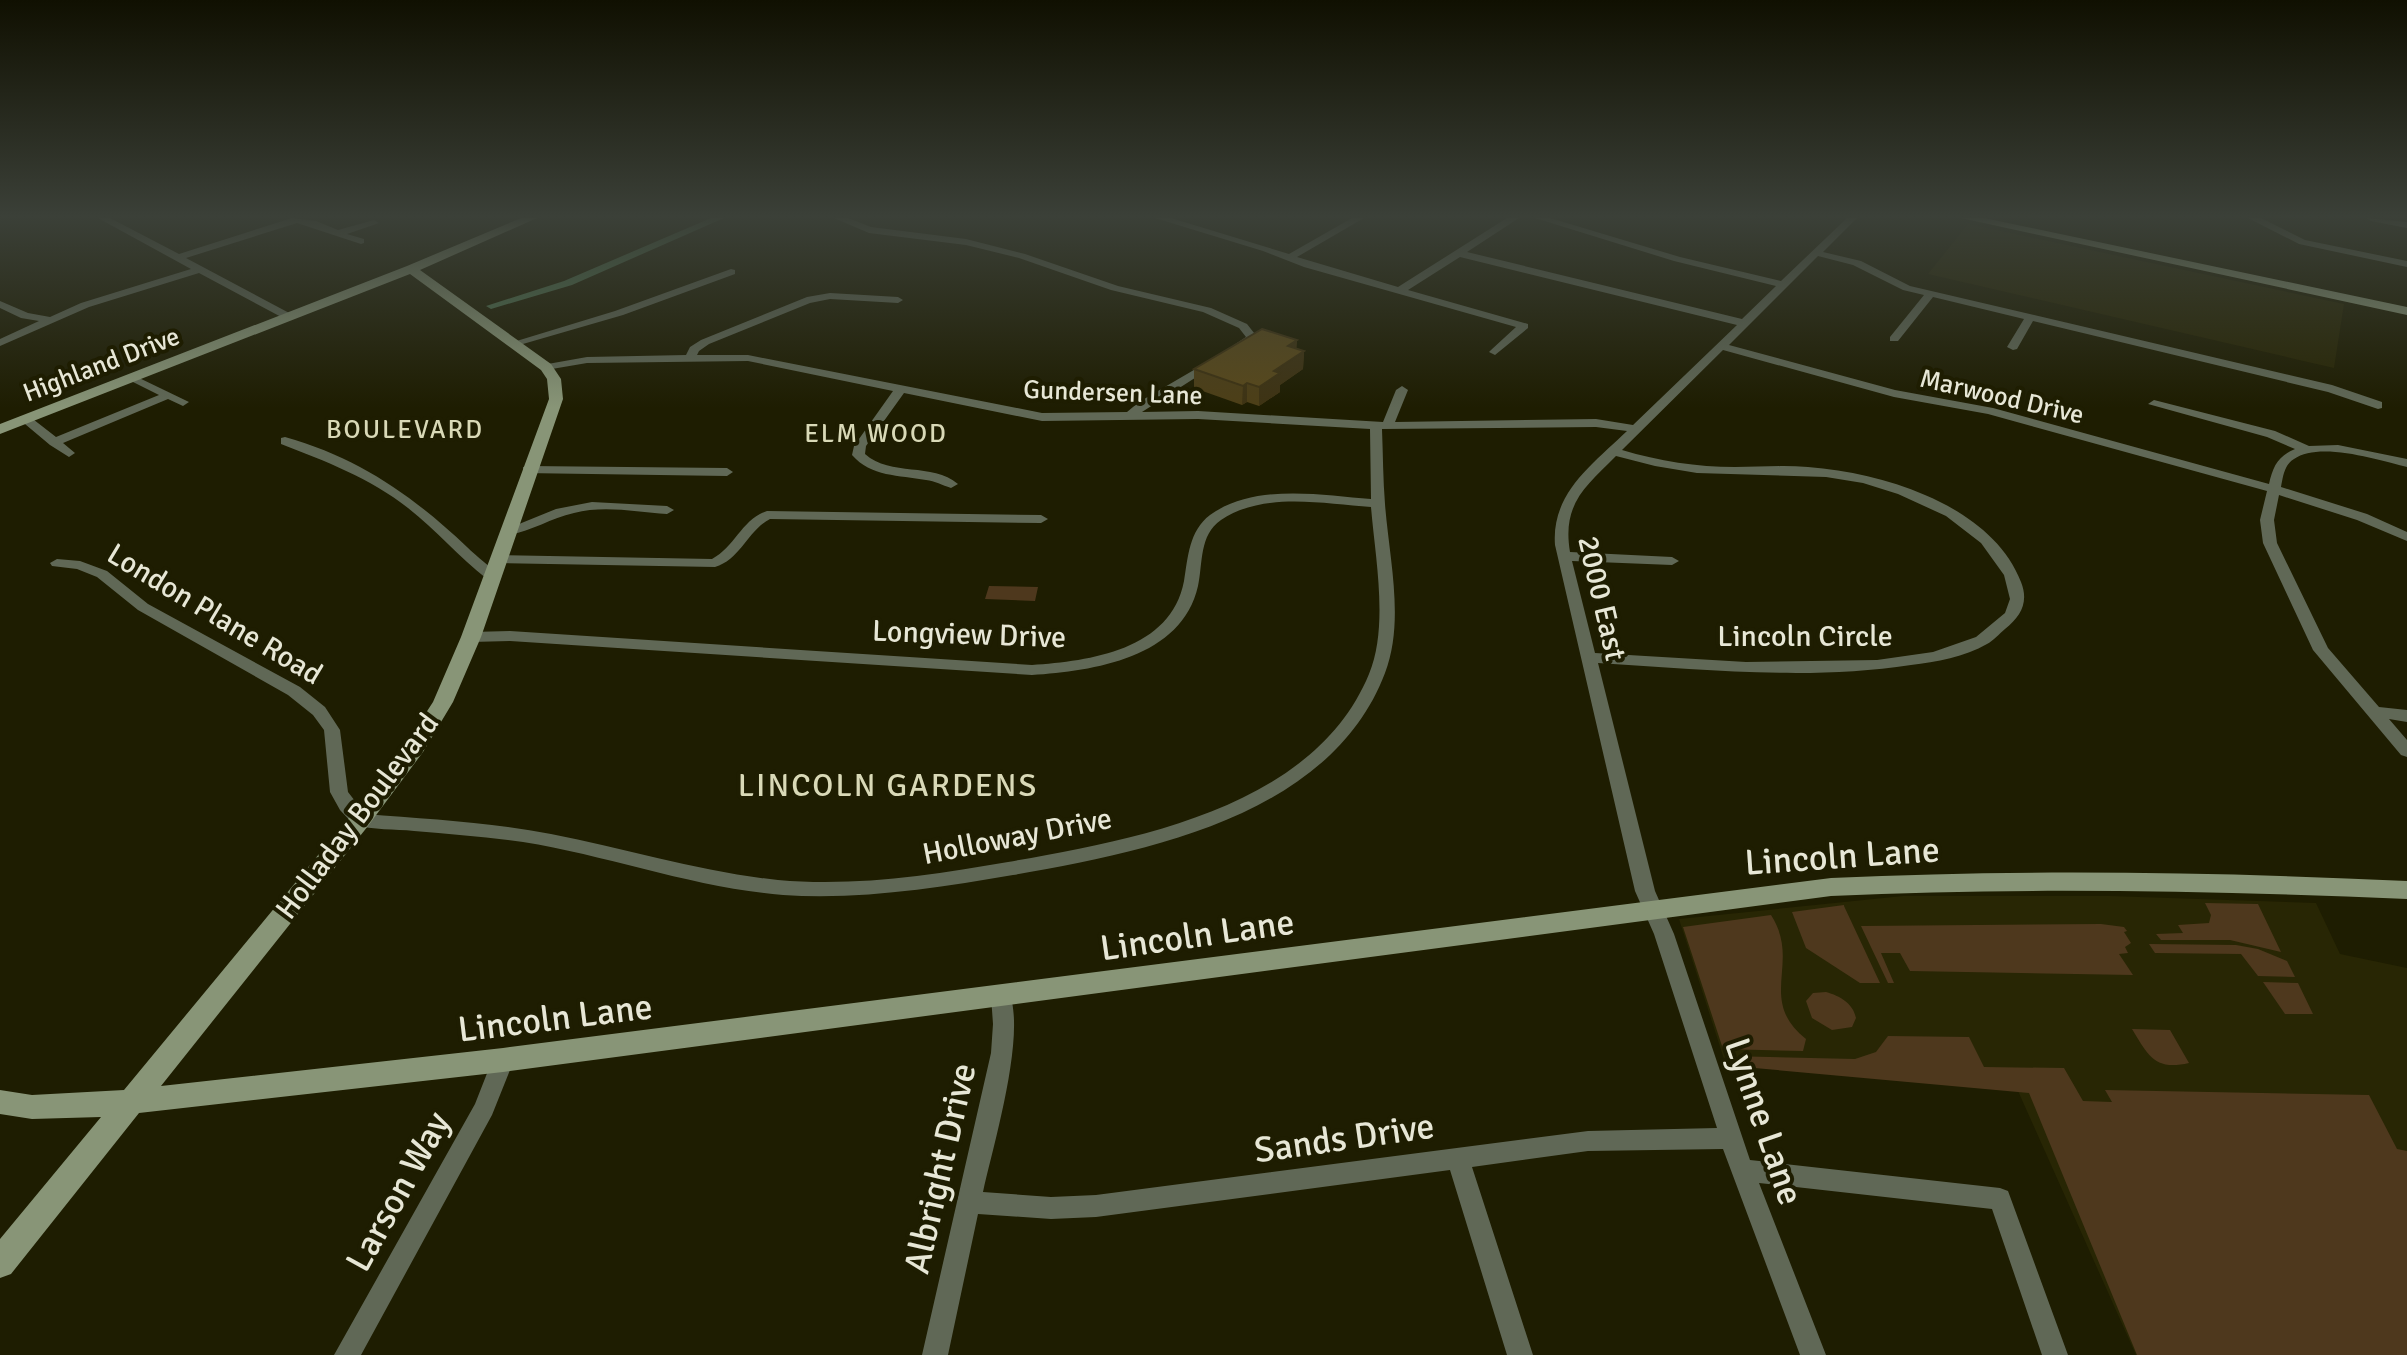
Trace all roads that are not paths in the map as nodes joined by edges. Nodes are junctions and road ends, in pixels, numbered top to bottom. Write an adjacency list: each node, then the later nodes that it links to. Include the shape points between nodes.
1 (162, 281): 22 (street)
2 (221, 281): 20 (street)
3 (380, 281): 20 (street, Highland Drive)
4 (428, 281): 26 (street)
5 (706, 281): 26 (street)
6 (1095, 281): 29 (street, via 1207,310 1243,326 1249,340)
7 (1366, 281): 15 (street)
8 (1414, 281): 15 (street)
9 (1573, 281): 23 (street)
10 (1768, 281): 14 (street)
11 (1787, 281): 14 (street, 2000 East)
12 (1889, 281): 16 (street)
13 (2272, 281): 19 (street)
14 (1783, 285): 23 (street, 2000 East)
15 (1399, 291): 30 (street, via 1524,326)
16 (1930, 294): 21 (street); 24 (street)
17 (898, 300): 31 (street, via 807,300 705,342)
18 (0, 304): 22 (street, via 15,313)
19 (2407, 311)
20 (289, 317): 34 (street, Highland Drive)
21 (2030, 318): 28 (street); 40 (street, via 2332,389)
22 (52, 320): 25 (street)
23 (1744, 323): 27 (street, 2000 East)
24 (1894, 339)
25 (0, 343)
26 (516, 343): 33 (street)
27 (1721, 346): 45 (street, 2000 East); 55 (street, Marwood Drive, via 1884,390 1989,411)
28 (2013, 347)
29 (1231, 351)
30 (1495, 352)
31 (691, 357): 33 (street, Gundersen Lane, via 587,360); 35 (street, Gundersen Lane, via 779,362)
32 (1219, 359): 41 (street)
33 (546, 367): 52 (street, Holladay Boulevard, via 554,379 556,399)
34 (133, 378): 37 (street); 42 (street, Highland Drive)
35 (901, 388): 41 (street, Gundersen Lane, via 1042,417); 54 (street, via 858,455 873,467)
36 (1402, 390): 43 (street)
37 (166, 396): 38 (street); 47 (street)
38 (183, 402)
39 (2154, 404): 48 (street, via 2271,434)
40 (2378, 405)
41 (1129, 417): 43 (street, Gundersen Lane, via 1198,415)
42 (25, 419): 44 (street, Highland Drive); 47 (street)
43 (1382, 426): 45 (street, Gundersen Lane, via 1596,423); 56 (street, Holloway Drive)
44 (0, 429)
45 (1635, 429): 49 (street, 2000 East)
46 (285, 441): 64 (street, via 389,487 465,556)
47 (54, 442): 50 (street)
48 (2307, 450): 51 (street, via 2342,450); 55 (street, via 2283,459)
49 (1613, 451): 61 (street, 2000 East, via 1566,505 1560,526); 66 (street, Lincoln Circle, via 1691,469 1821,472 1901,491 1939,507 1982,537 2012,574 2018,592 2016,608 2004,626 1985,639 1883,665 1784,667)
50 (69, 453)
51 (2407, 463)
52 (528, 470): 53 (street); 59 (street, Holladay Boulevard)
53 (727, 472)
54 (951, 484)
55 (2273, 489): 60 (street, Marwood Drive); 67 (street, via 2266,532 2285,578 2321,650)
56 (1378, 503): 65 (street, Longview Drive, via 1266,500 1229,510 1203,530 1188,595 1164,630 1124,653 1061,669); 70 (street, Holloway Drive, via 1384,647 1366,700 1331,744 1285,781 1248,803 1170,832 965,876 811,889 702,873 547,839)
57 (667, 510): 59 (street, via 579,508)
58 (1041, 519): 64 (street, via 767,515 749,525 735,550 715,563)
59 (509, 531): 64 (street, Holladay Boulevard)
60 (2407, 537)
61 (1564, 556): 62 (street); 66 (street, 2000 East)
62 (1672, 561)
63 (57, 563): 70 (street, London Plane Road, via 102,574 143,607 294,691 319,711 332,730 339,792)
64 (495, 568): 65 (street, Holladay Boulevard)
65 (471, 637): 70 (street, Holladay Boulevard, via 443,702)
66 (1588, 657): 72 (street, 2000 East)
67 (2374, 712): 68 (street); 69 (street)
68 (2407, 716)
69 (2407, 751)
70 (360, 820): 76 (street, Holladay Boulevard)
71 (2407, 890): 72 (street, Lincoln Lane, via 1883,883)
72 (1653, 909): 73 (street, Lincoln Lane); 77 (street, Lynne Lane)
73 (1001, 996): 74 (street, Lincoln Lane); 80 (street, Albright Drive, via 1002,1053)
74 (503, 1060): 76 (street, Lincoln Lane); 82 (street, Larson Way, via 491,1096)
75 (0, 1102): 76 (street, Lincoln Lane, via 49,1108)
76 (127, 1103): 81 (street, Holladay Boulevard)
77 (1730, 1138): 78 (street, Sands Drive, via 1599,1140); 79 (street, Lynne Lane)
78 (1458, 1158): 80 (street, Sands Drive, via 1096,1206); 84 (street)
79 (1742, 1170): 85 (street, Lynne Lane); 86 (street, via 2000,1199)
80 (968, 1202): 83 (street, Albright Drive)
81 (0, 1263)
82 (347, 1355)
83 (935, 1355)
84 (1520, 1355)
85 (1813, 1355)
86 (2055, 1355)

